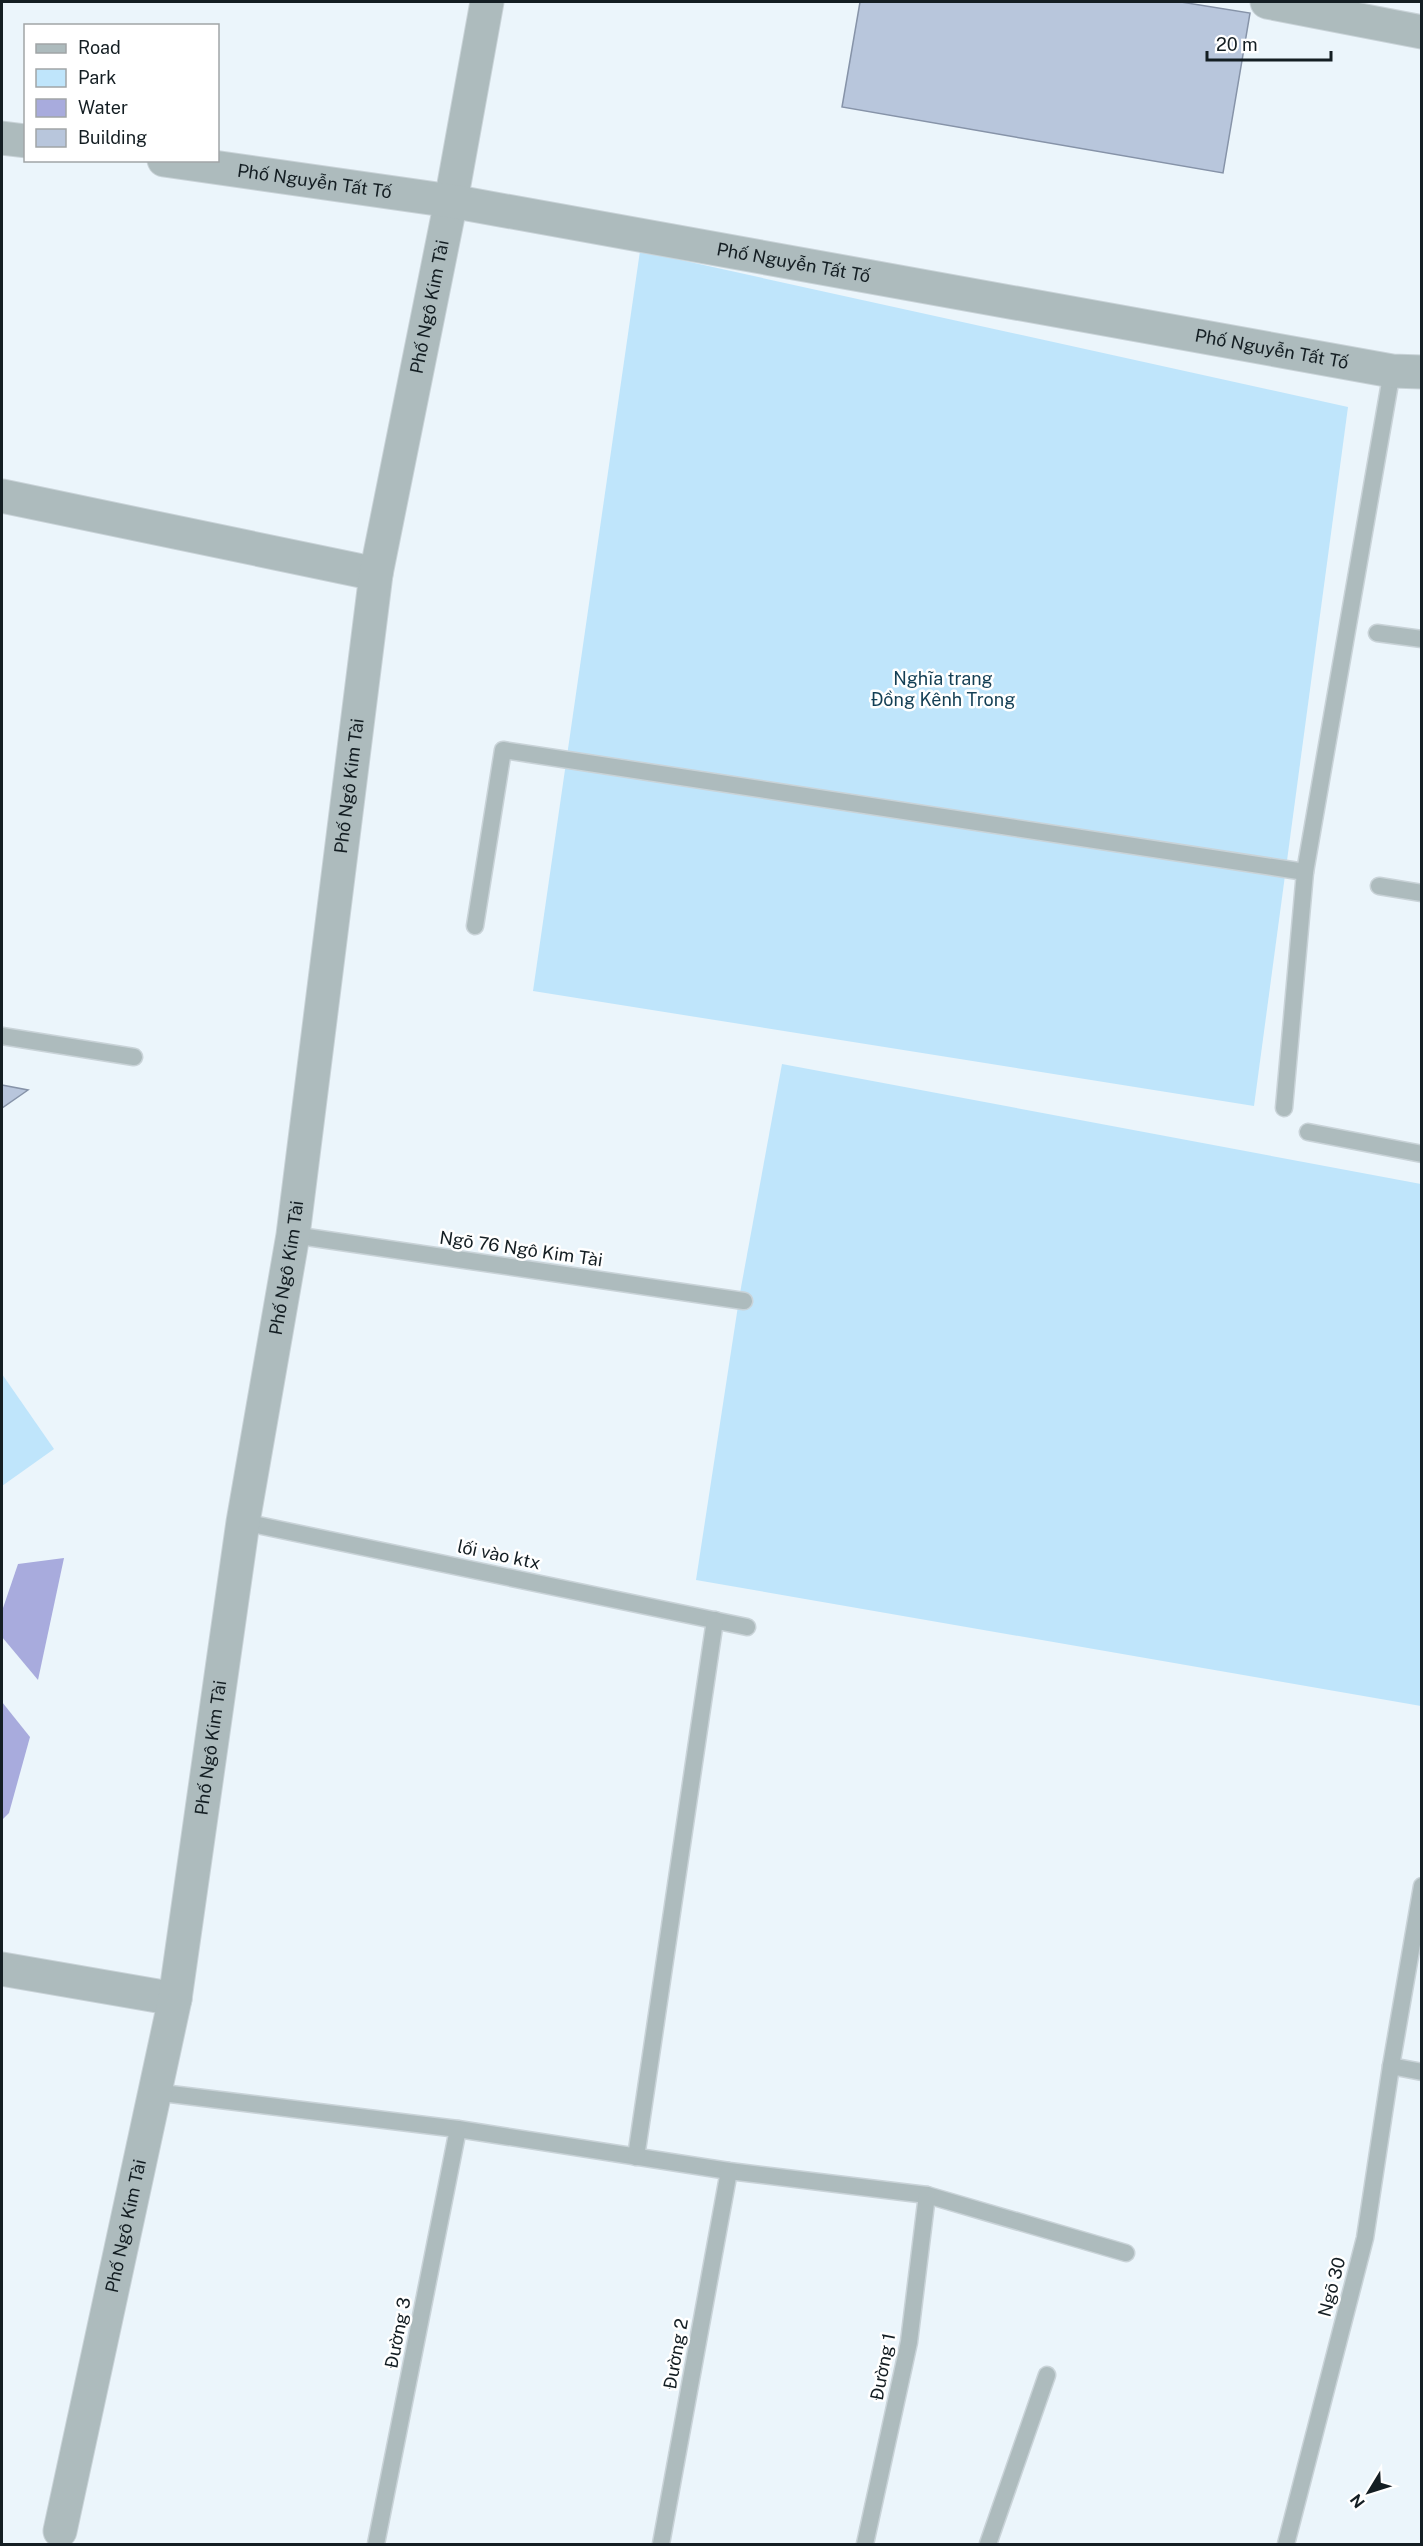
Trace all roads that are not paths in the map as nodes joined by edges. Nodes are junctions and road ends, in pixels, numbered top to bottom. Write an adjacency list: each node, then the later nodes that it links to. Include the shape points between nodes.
1 (487, 2): 7 (street, Phố Ngô Kim Tài)
2 (1267, 2): 3 (street)
3 (1422, 32)
4 (2, 138): 5 (street)
5 (24, 141)
6 (178, 162): 7 (street, Phố Nguyễn Tất Tố)
7 (451, 201): 8 (street, Phố Nguyễn Tất Tố); 10 (street, Phố Ngô Kim Tài)
8 (1407, 371): 13 (lane)
9 (2, 496): 10 (street)
10 (376, 574): 22 (street, Phố Ngô Kim Tài)
11 (1377, 633): 12 (lane)
12 (1422, 639)
13 (1305, 872): 16 (lane, via 503,750); 19 (lane)
14 (1379, 886): 15 (lane)
15 (1422, 893)
16 (475, 926)
17 (2, 1036): 18 (lane)
18 (134, 1057)
19 (1284, 1108)
20 (1308, 1132): 21 (lane)
21 (1422, 1154)
22 (293, 1235): 23 (lane, Ngõ 76 Ngô Kim Tài); 24 (street, Phố Ngô Kim Tài)
23 (744, 1301)
24 (243, 1522): 25 (lane, lối vào ktx); 29 (street, Phố Ngô Kim Tài)
25 (715, 1620): 26 (lane, lối vào ktx); 34 (lane)
26 (747, 1627)
27 (1422, 1887): 30 (lane, Ngõ 30)
28 (2, 1969): 29 (street)
29 (175, 1999): 32 (street, Phố Ngô Kim Tài)
30 (1391, 2066): 31 (lane); 44 (lane, Ngõ 30, via 1365,2238)
31 (1422, 2072)
32 (154, 2092): 33 (lane); 39 (street, Phố Ngô Kim Tài)
33 (458, 2129): 34 (lane); 40 (lane, Đường 3)
34 (636, 2157): 35 (lane)
35 (729, 2171): 36 (lane); 41 (lane, Đường 2)
36 (927, 2195): 37 (lane); 42 (lane, Đường 1, via 909,2342)
37 (1126, 2253)
38 (1047, 2375): 43 (lane)
39 (60, 2531)
40 (376, 2544)
41 (661, 2544)
42 (865, 2544)
43 (988, 2544)
44 (1286, 2544)

